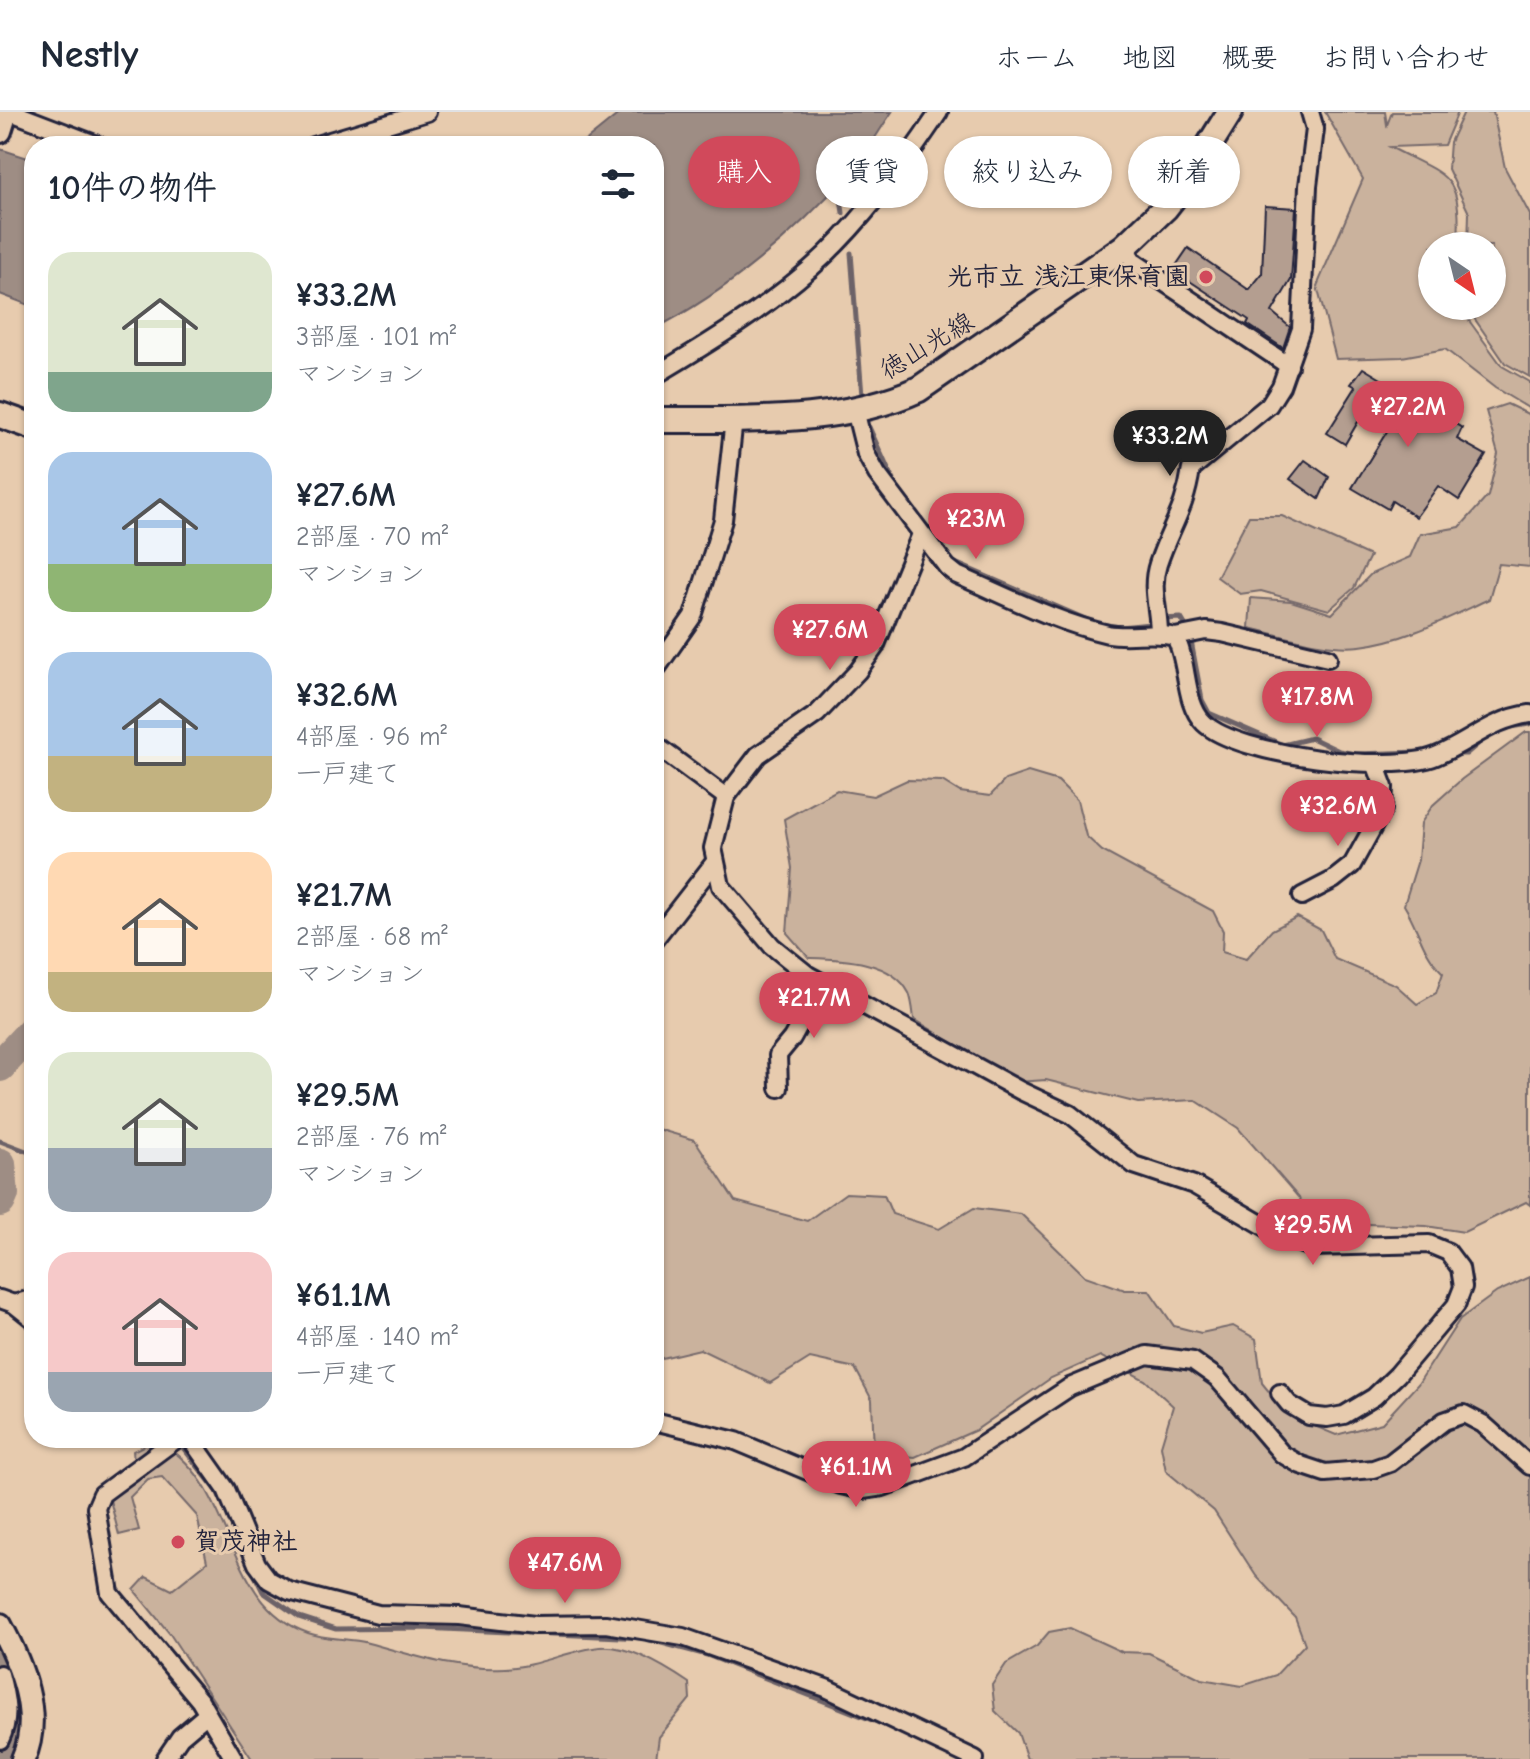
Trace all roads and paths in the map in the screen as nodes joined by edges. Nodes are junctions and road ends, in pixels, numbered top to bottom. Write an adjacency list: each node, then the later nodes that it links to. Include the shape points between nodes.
1 (9, 112): 6 (street); 7 (street)
2 (427, 112): 8 (street)
3 (939, 112): 11 (street, via 858,219 811,268 759,309)
4 (1230, 112): 9 (main road, 徳山光線, via 1165,208)
5 (1310, 112): 10 (street, via 1315,129 1301,329)
6 (0, 130)
7 (73, 136)
8 (347, 136)
9 (1124, 247): 10 (street, via 1134,262); 12 (main road, 徳山光線, via 919,389)
10 (1289, 366): 18 (street, via 1269,405 1191,469 1186,502 1154,582)
11 (664, 370)
12 (855, 410): 14 (main road, 徳山光線); 17 (street, via 866,454)
13 (0, 415): 16 (main road)
14 (734, 419): 15 (main road, 徳山光線); 19 (street, via 723,520 693,616)
15 (664, 420)
16 (24, 423)
17 (921, 534): 18 (street, via 957,575 1068,623 1112,635); 24 (street, via 875,647 858,671 817,714 758,755)
18 (1167, 635): 20 (street, via 1222,633); 23 (street, via 1182,650 1191,696 1205,724 1278,755)
19 (664, 658)
20 (1328, 658)
21 (1530, 714): 23 (street, via 1493,723 1434,757)
22 (664, 751): 24 (street)
23 (1375, 763): 26 (street, via 1384,787 1383,809 1352,865)
24 (726, 797): 25 (street)
25 (714, 863): 27 (street); 28 (street, via 721,886 746,918 772,946)
26 (1302, 896)
27 (664, 927)
28 (822, 984): 29 (street, via 778,1055); 32 (street, via 1070,1114 1134,1165 1194,1185 1283,1237 1312,1247 1429,1244 1448,1252 1460,1268 1463,1287 1456,1305 1374,1397 1344,1415 1327,1418 1309,1416)
29 (779, 1088)
30 (7, 1301): 31 (street)
31 (24, 1313)
32 (1280, 1393)
33 (664, 1423): 36 (street, via 736,1441 863,1490 964,1457 1070,1387 1147,1355 1193,1361 1217,1378 1282,1454 1325,1473 1390,1463 1444,1421 1464,1414)
34 (163, 1448): 39 (street, via 119,1478 96,1508 110,1593 175,1669)
35 (197, 1448): 44 (street, via 226,1489 257,1564 269,1580 289,1591 378,1614 535,1625 606,1624 683,1637 826,1688)
36 (1530, 1466)
37 (0, 1625): 41 (street, via 30,1703)
38 (0, 1674): 40 (street, via 7,1712)
39 (206, 1715): 42 (street, via 180,1737); 43 (street)
40 (0, 1740)
41 (23, 1759)
42 (165, 1759)
43 (234, 1759)
44 (975, 1759)

